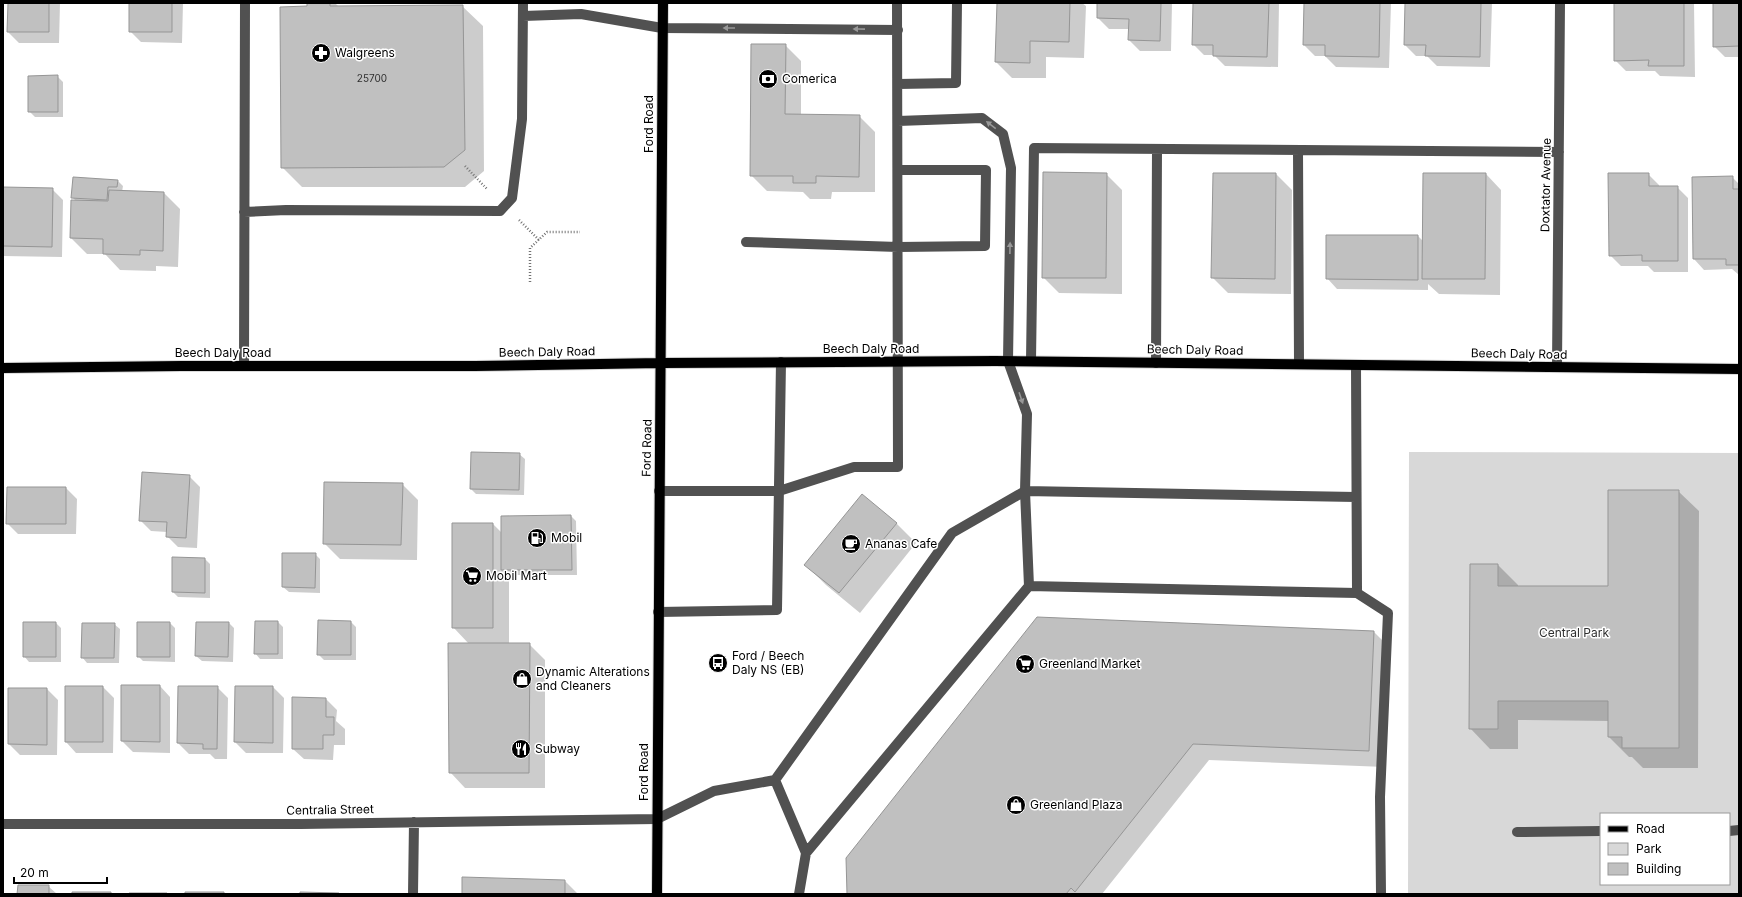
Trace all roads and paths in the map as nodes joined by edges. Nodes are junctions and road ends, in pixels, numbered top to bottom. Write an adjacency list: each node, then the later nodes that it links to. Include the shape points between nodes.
1 (245, 3): 18 (street)
2 (523, 3): 7 (street)
3 (662, 3): 8 (main road, Ford Road)
4 (897, 3): 9 (street)
5 (957, 3): 10 (street, via 956,83)
6 (1560, 3): 14 (street, Doxtator Avenue)
7 (523, 16): 8 (street, via 581,14); 18 (street, via 522,119 512,198 500,211)
8 (662, 28): 9 (street, one-way to 8); 29 (main road, Ford Road)
9 (898, 30): 10 (street)
10 (898, 84): 11 (street)
11 (898, 121): 16 (street); 26 (street, one-way to 11, via 1011,168 1003,134 982,118)
12 (1157, 149): 13 (street); 27 (street, via 1034,148); 30 (street)
13 (1298, 150): 14 (street); 31 (street)
14 (1559, 152): 34 (street, Doxtator Avenue)
15 (464, 166): 17 (path)
16 (898, 170): 23 (street); 23 (street, via 986,170 985,246)
17 (470, 172)
18 (244, 212): 33 (street)
19 (528, 229): 21 (path)
20 (580, 232): 21 (path, via 547,232)
21 (539, 240): 24 (path, via 530,248)
22 (746, 242): 23 (street)
23 (898, 247): 25 (street)
24 (530, 282)
25 (899, 361): 26 (main road, Beech Daly Road); 28 (main road, Beech Daly Road); 38 (street, via 898,467 854,467)
26 (1008, 361): 27 (main road, Beech Daly Road); 39 (street, one-way to 39, via 1027,414)
27 (1031, 361): 30 (main road, Beech Daly Road)
28 (782, 362): 29 (main road, Beech Daly Road); 38 (street)
29 (660, 363): 33 (main road, Beech Daly Road); 37 (main road, Ford Road)
30 (1156, 363): 31 (main road, Beech Daly Road)
31 (1299, 364): 32 (main road, Beech Daly Road)
32 (1356, 365): 34 (main road, Beech Daly Road); 40 (street)
33 (244, 366): 35 (main road, Beech Daly Road)
34 (1557, 367): 36 (main road, Beech Daly Road)
35 (3, 368)
36 (1739, 369)
37 (659, 491): 38 (street); 43 (main road, Ford Road)
38 (778, 491): 43 (street, via 777,610)
39 (1025, 491): 40 (street); 41 (street); 44 (street, via 952,533)
40 (1356, 497): 42 (street)
41 (1030, 586): 42 (street); 50 (street)
42 (1357, 593): 54 (street, via 1388,613 1380,797)
43 (658, 612): 45 (main road, Ford Road)
44 (775, 780): 45 (street, via 714,791); 50 (street)
45 (657, 819): 46 (street, Centralia Street); 52 (main road, Ford Road)
46 (414, 822): 47 (street, Centralia Street); 51 (street)
47 (3, 824)
48 (1600, 831): 49 (street)
49 (1517, 832)
50 (806, 853): 53 (street)
51 (413, 894)
52 (657, 894)
53 (799, 894)
54 (1381, 894)

